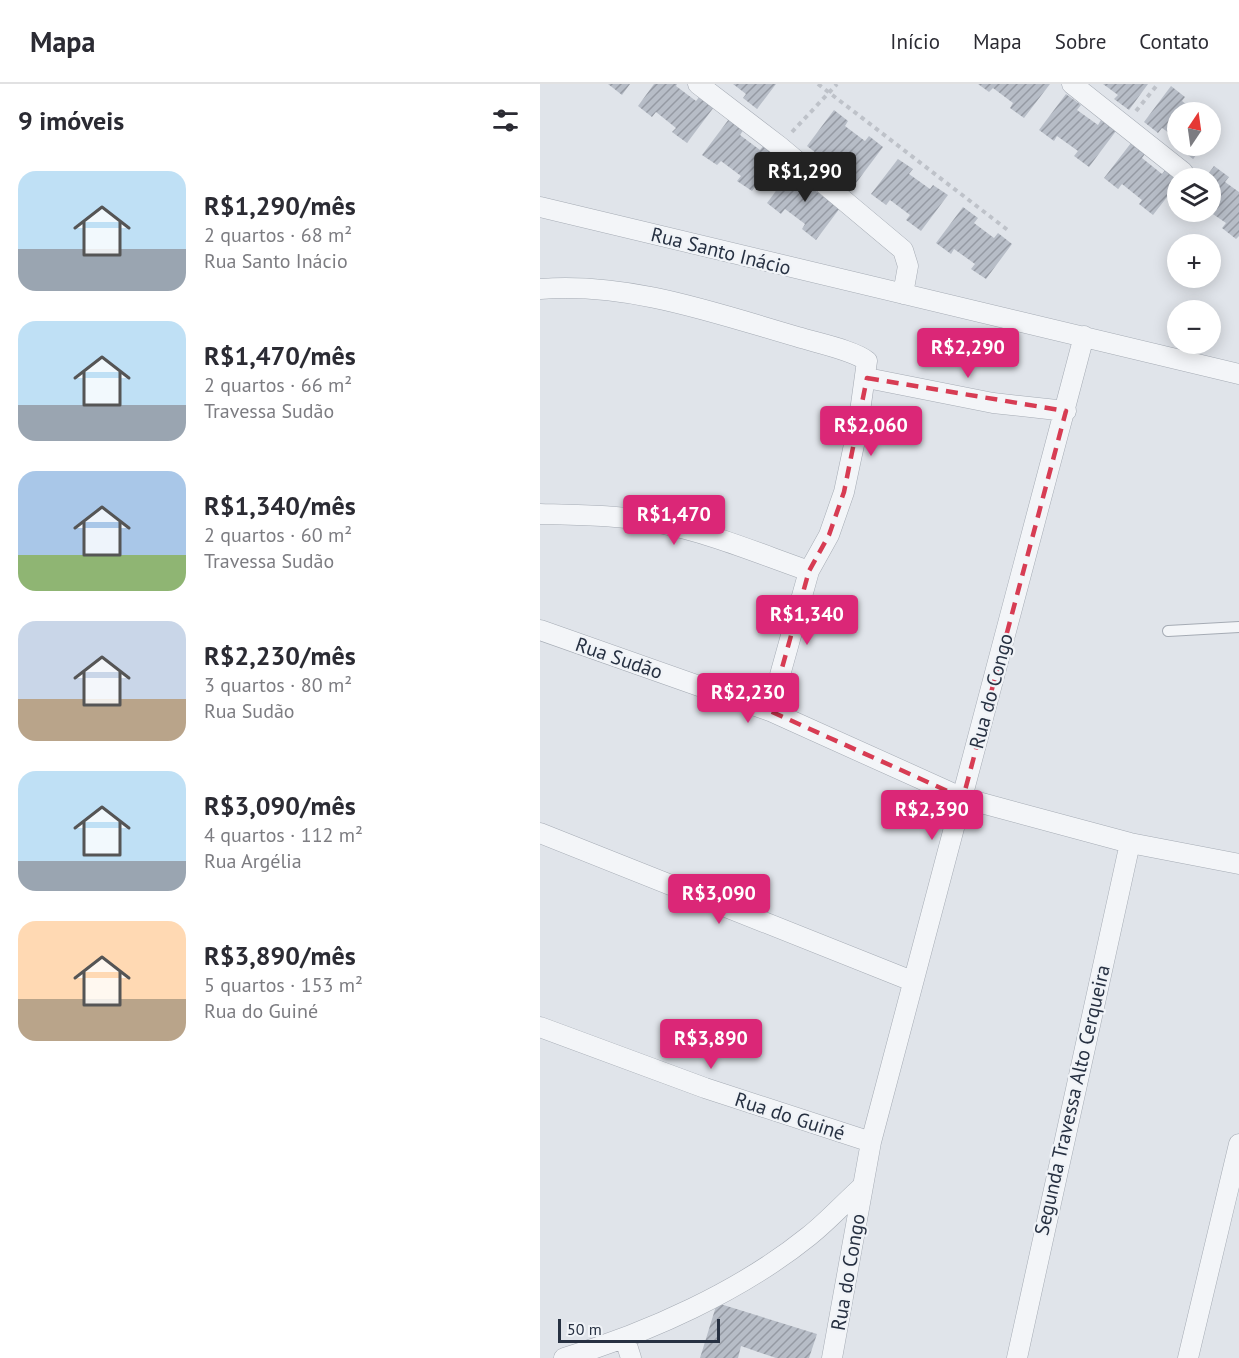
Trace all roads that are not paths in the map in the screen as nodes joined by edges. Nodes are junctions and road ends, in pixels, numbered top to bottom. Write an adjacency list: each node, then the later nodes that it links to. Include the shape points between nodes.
1 (698, 84): 6 (street, via 903,250 908,266)
2 (1072, 84): 3 (street)
3 (1179, 168)
4 (540, 207): 6 (street, Rua Santo Inácio)
5 (540, 289): 9 (street, via 592,288 691,306 866,359)
6 (903, 294): 7 (street, Rua Santo Inácio)
7 (1084, 336): 8 (street, Rua Santo Inácio); 10 (street, Rua do Congo)
8 (1239, 374)
9 (867, 378): 10 (street, via 993,403); 12 (street, via 844,492 829,535)
10 (1066, 411): 17 (street, Rua do Congo)
11 (540, 513): 12 (street, via 659,523)
12 (809, 571): 16 (street)
13 (1239, 627): 15 (lane)
14 (540, 630): 16 (street, Rua Sudão)
15 (1168, 631)
16 (770, 711): 17 (street, Rua Sudão)
17 (963, 798): 19 (street, Rua Sudão); 21 (street, Rua do Congo)
18 (540, 833): 21 (street)
19 (1130, 843): 20 (street, Rua Sudão); 30 (street, Segunda Travessa Alto Cerqueira)
20 (1239, 864)
21 (912, 981): 23 (street, Rua do Congo)
22 (540, 1027): 23 (street, Rua do Guiné, via 705,1088)
23 (871, 1142): 25 (street, Rua do Congo)
24 (1239, 1144): 31 (street)
25 (863, 1186): 26 (street, Rua do Congo, via 810,1235 762,1270); 29 (street, Rua do Congo)
26 (625, 1339): 27 (street, Rua do Congo); 28 (street)
27 (564, 1358)
28 (631, 1358)
29 (832, 1358)
30 (1017, 1358)
31 (1188, 1358)

